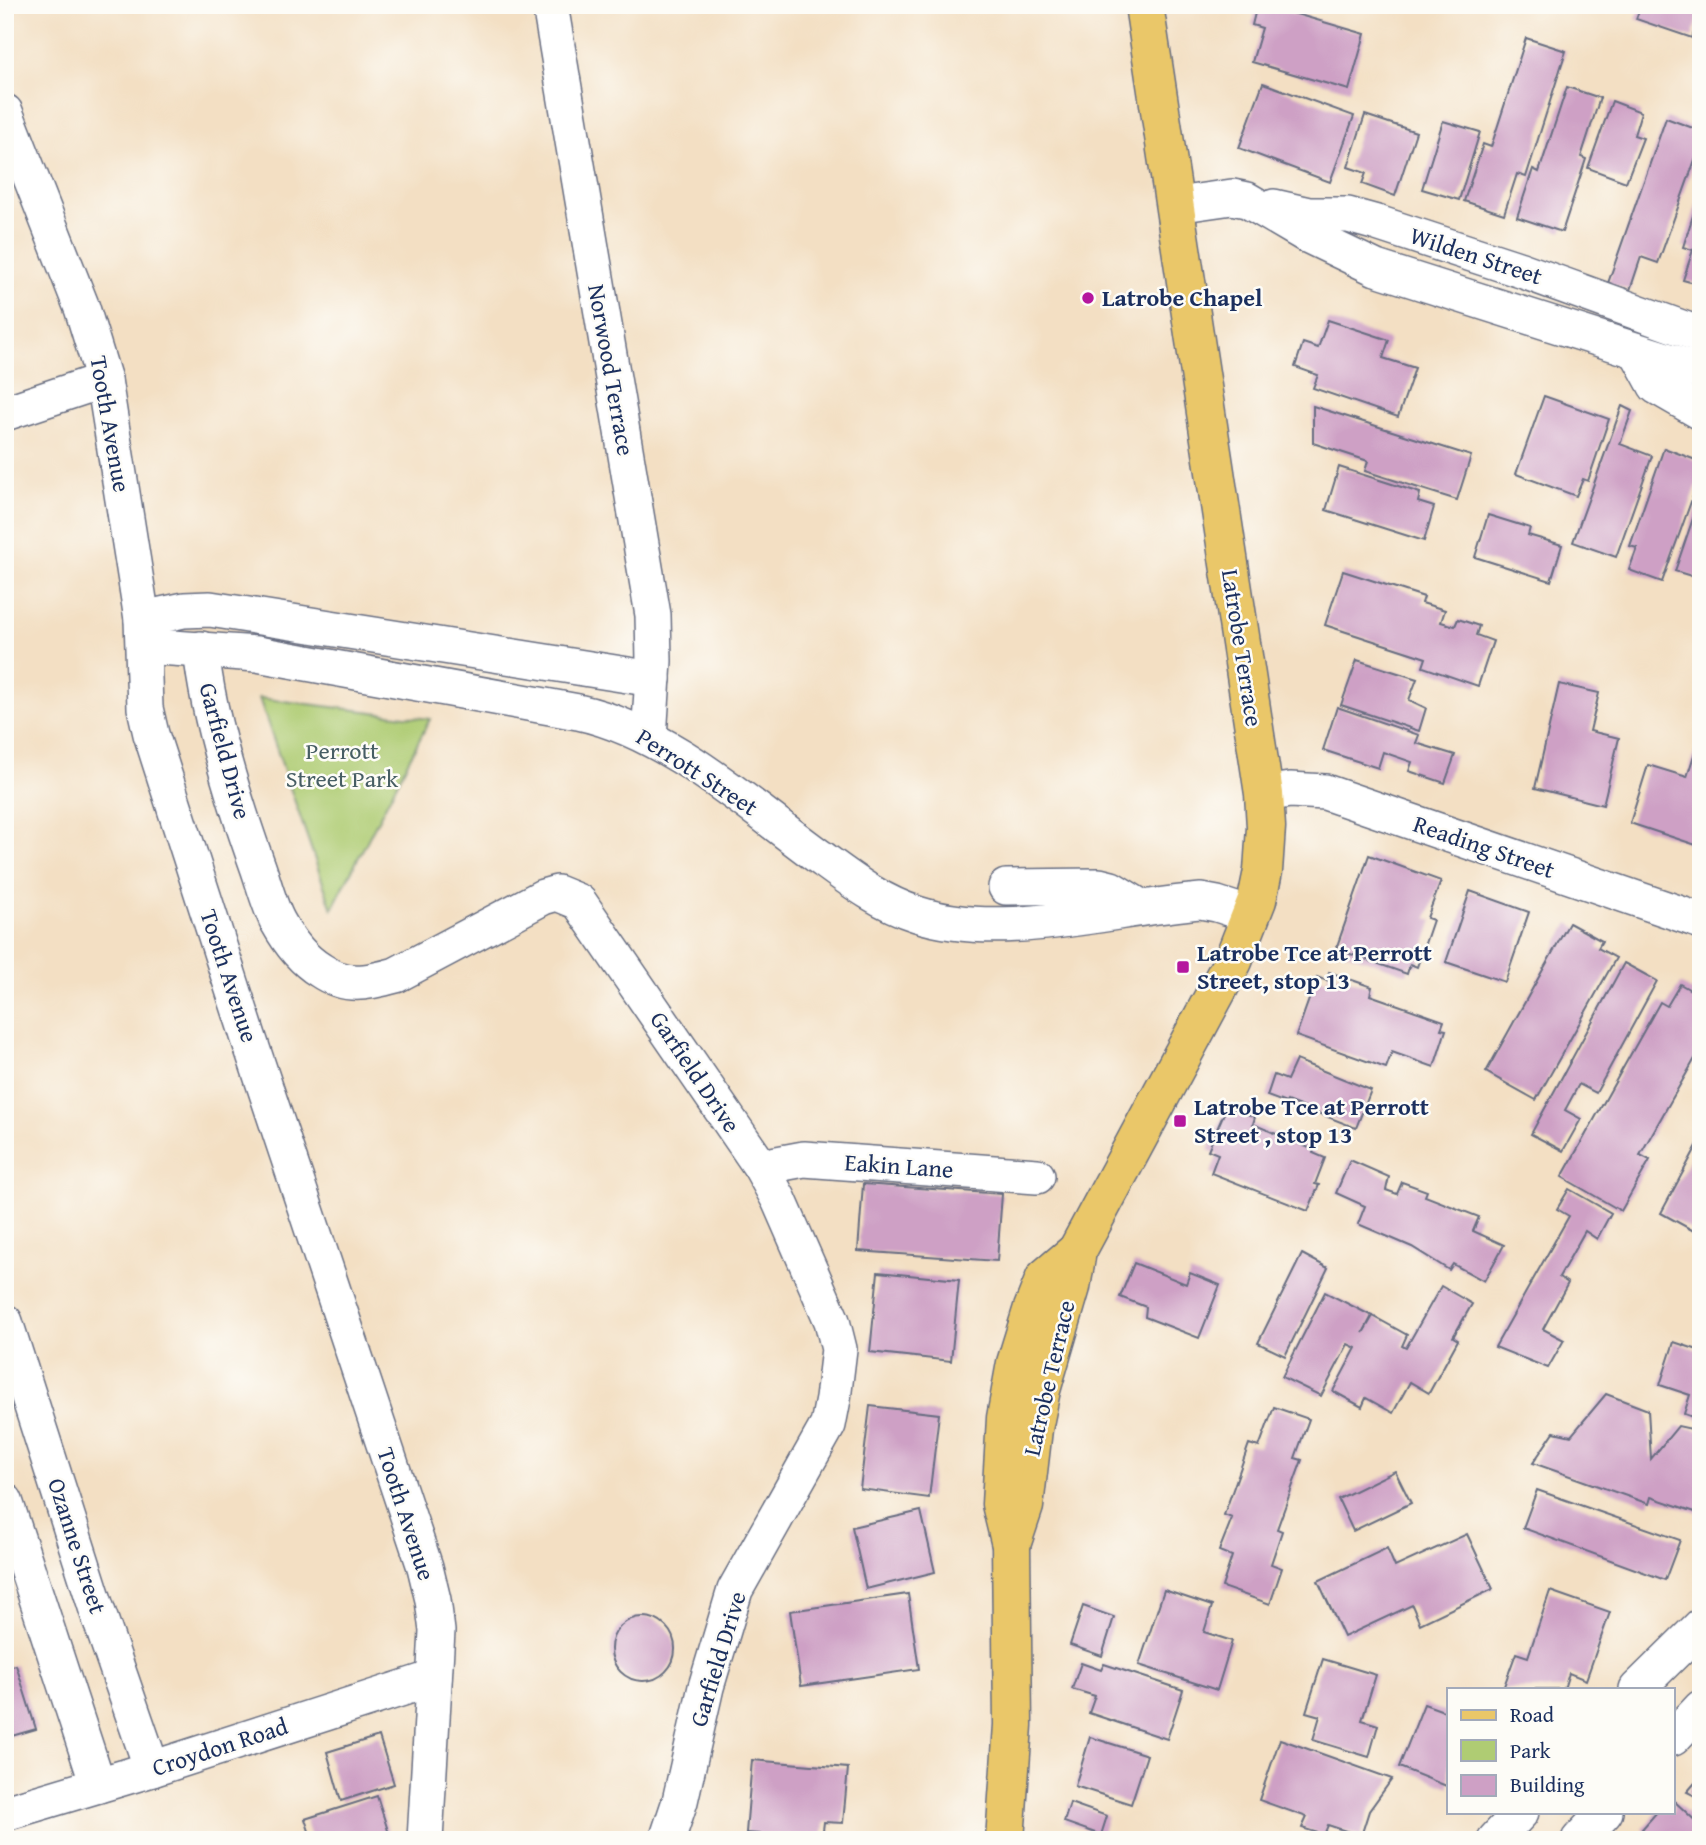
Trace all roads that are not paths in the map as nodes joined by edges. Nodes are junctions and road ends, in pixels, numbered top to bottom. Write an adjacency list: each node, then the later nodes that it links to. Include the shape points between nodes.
1 (550, 5): 14 (street, Norwood Terrace, via 653,615)
2 (1144, 5): 5 (main road, Latrobe Terrace)
3 (5, 112): 9 (street, Tooth Avenue, via 89,326)
4 (1247, 200): 5 (street, Wilden Street, via 1232,197); 6 (street, Wilden Street, via 1301,214 1348,215 1377,223); 7 (street, Wilden Street, via 1376,268)
5 (1176, 205): 16 (main road, Latrobe Terrace)
6 (1701, 335)
7 (1638, 353): 8 (street, Wilden Street); 10 (street, via 1656,386)
8 (1701, 371)
9 (104, 380): 11 (street); 12 (street, Tooth Avenue)
10 (1701, 412)
11 (5, 413)
12 (143, 632): 13 (street, Perrott Street); 14 (street, via 184,610 210,609); 26 (street, Tooth Avenue, via 145,708 151,734 425,1567 437,1630)
13 (201, 649): 15 (street, Perrott Street, via 257,654 578,712); 21 (street, Garfield Drive, via 207,694 247,836 277,920 298,951 320,971 348,983 372,982 396,975 543,897 569,896 579,902)
14 (653, 679): 15 (street, Norwood Terrace)
15 (649, 737): 18 (street, Perrott Street, via 875,896 917,914 956,923 1008,925)
16 (1264, 794): 19 (main road, Latrobe Terrace, via 1263,871); 20 (street, Reading Street, via 1325,792)
17 (1006, 887): 18 (street, via 1099,886)
18 (1142, 908): 19 (street, Perrott Street, via 1201,901)
19 (1251, 915): 37 (main road, Latrobe Terrace, via 1210,1006 1076,1251 1071,1287 1041,1390 1024,1506 1012,1545 1013,1725)
20 (1701, 921)
21 (761, 1167): 22 (street, Eakin Lane, via 804,1158); 36 (street, Garfield Drive, via 832,1321 839,1349 833,1399 828,1425 736,1590)
22 (1037, 1176)
23 (5, 1322): 30 (street, Ozanne Street)
24 (5, 1502): 31 (street)
25 (1701, 1626): 27 (street)
26 (434, 1678): 30 (street, Croydon Road); 35 (street, Tooth Avenue)
27 (1638, 1688)
28 (1701, 1708): 29 (street)
29 (1674, 1737)
30 (152, 1769): 31 (street, Croydon Road)
31 (98, 1784): 32 (street, Croydon Road)
32 (5, 1813)
33 (1519, 1814): 38 (street)
34 (1603, 1814): 39 (street)
35 (425, 1840)
36 (667, 1840)
37 (1004, 1840)
38 (1495, 1840)
39 (1579, 1840)

